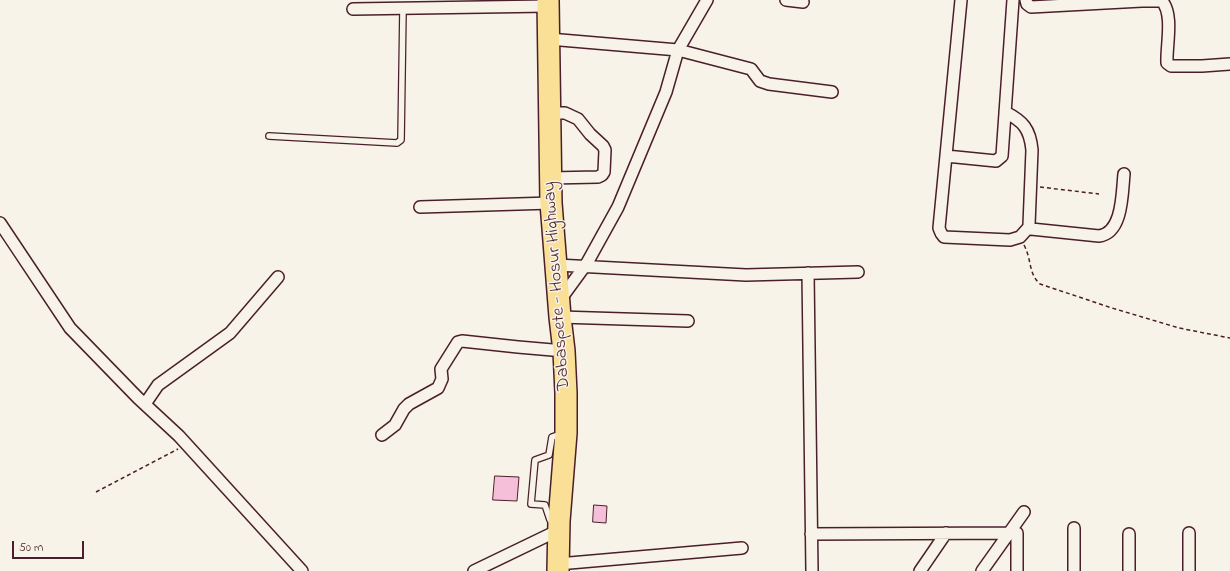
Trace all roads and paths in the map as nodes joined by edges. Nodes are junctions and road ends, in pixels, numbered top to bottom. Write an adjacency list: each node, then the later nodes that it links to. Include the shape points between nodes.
1 (707, 0): 11 (street)
2 (786, 0): 6 (street)
3 (961, 0): 17 (street)
4 (1013, 0): 14 (street)
5 (1026, 0): 12 (street, via 1031,7 1134,1 1162,2 1166,6 1168,17 1167,63 1171,66)
6 (803, 2)
7 (548, 3): 8 (street); 10 (highway, Dabaspete - Hosur Highway)
8 (403, 8): 9 (street); 16 (lane, via 400,142)
9 (353, 9)
10 (549, 39): 11 (street); 15 (highway, Dabaspete - Hosur Highway)
11 (678, 50): 13 (street, via 751,69 760,81 769,84); 31 (street, via 666,92 618,207)
12 (1230, 64)
13 (832, 92)
14 (1005, 112): 17 (street, via 1000,160); 20 (street, via 1017,118 1027,129 1032,150)
15 (550, 113): 19 (highway, Dabaspete - Hosur Highway); 19 (street, via 565,113 578,119 605,150 602,175)
16 (269, 136)
17 (946, 156): 26 (street, via 939,228 944,237 1010,240)
18 (1124, 174): 25 (street, via 1118,218 1106,235)
19 (550, 178): 22 (highway, Dabaspete - Hosur Highway)
20 (1030, 186): 21 (path); 25 (street)
21 (1099, 194)
22 (551, 203): 23 (street); 27 (highway, Dabaspete - Hosur Highway)
23 (420, 207)
24 (0, 223): 35 (street, via 70,328)
25 (1029, 227): 26 (street)
26 (1020, 237): 33 (path, via 1029,258 1031,273 1040,284 1179,328)
27 (557, 265): 29 (street, via 746,275); 31 (highway, Dabaspete - Hosur Highway)
28 (858, 272): 29 (street)
29 (808, 273): 46 (street)
30 (278, 276): 35 (street, via 230,333 158,385)
31 (560, 309): 32 (street); 34 (highway, Dabaspete - Hosur Highway)
32 (688, 321)
33 (1230, 338)
34 (564, 351): 36 (highway, Dabaspete - Hosur Highway); 37 (street, via 458,342 442,369 442,379 438,388 409,404 395,425)
35 (145, 404): 38 (street)
36 (566, 433): 41 (highway, Dabaspete - Hosur Highway); 41 (lane, via 552,437 549,455 535,460 531,504 545,505 550,520)
37 (382, 435)
38 (187, 444): 39 (path); 50 (street)
39 (96, 492)
40 (1024, 512): 44 (street)
41 (559, 526): 49 (highway, Dabaspete - Hosur Highway); 51 (street)
42 (1074, 528): 56 (street)
43 (946, 533): 44 (street); 46 (street); 53 (street)
44 (1010, 533): 54 (street); 55 (street, via 1016,533)
45 (1189, 533): 58 (street)
46 (811, 534): 52 (street)
47 (1129, 534): 57 (street)
48 (742, 548): 49 (street)
49 (558, 567)
50 (302, 571)
51 (474, 571)
52 (812, 571)
53 (920, 571)
54 (982, 571)
55 (1017, 571)
56 (1074, 571)
57 (1129, 571)
58 (1189, 571)

